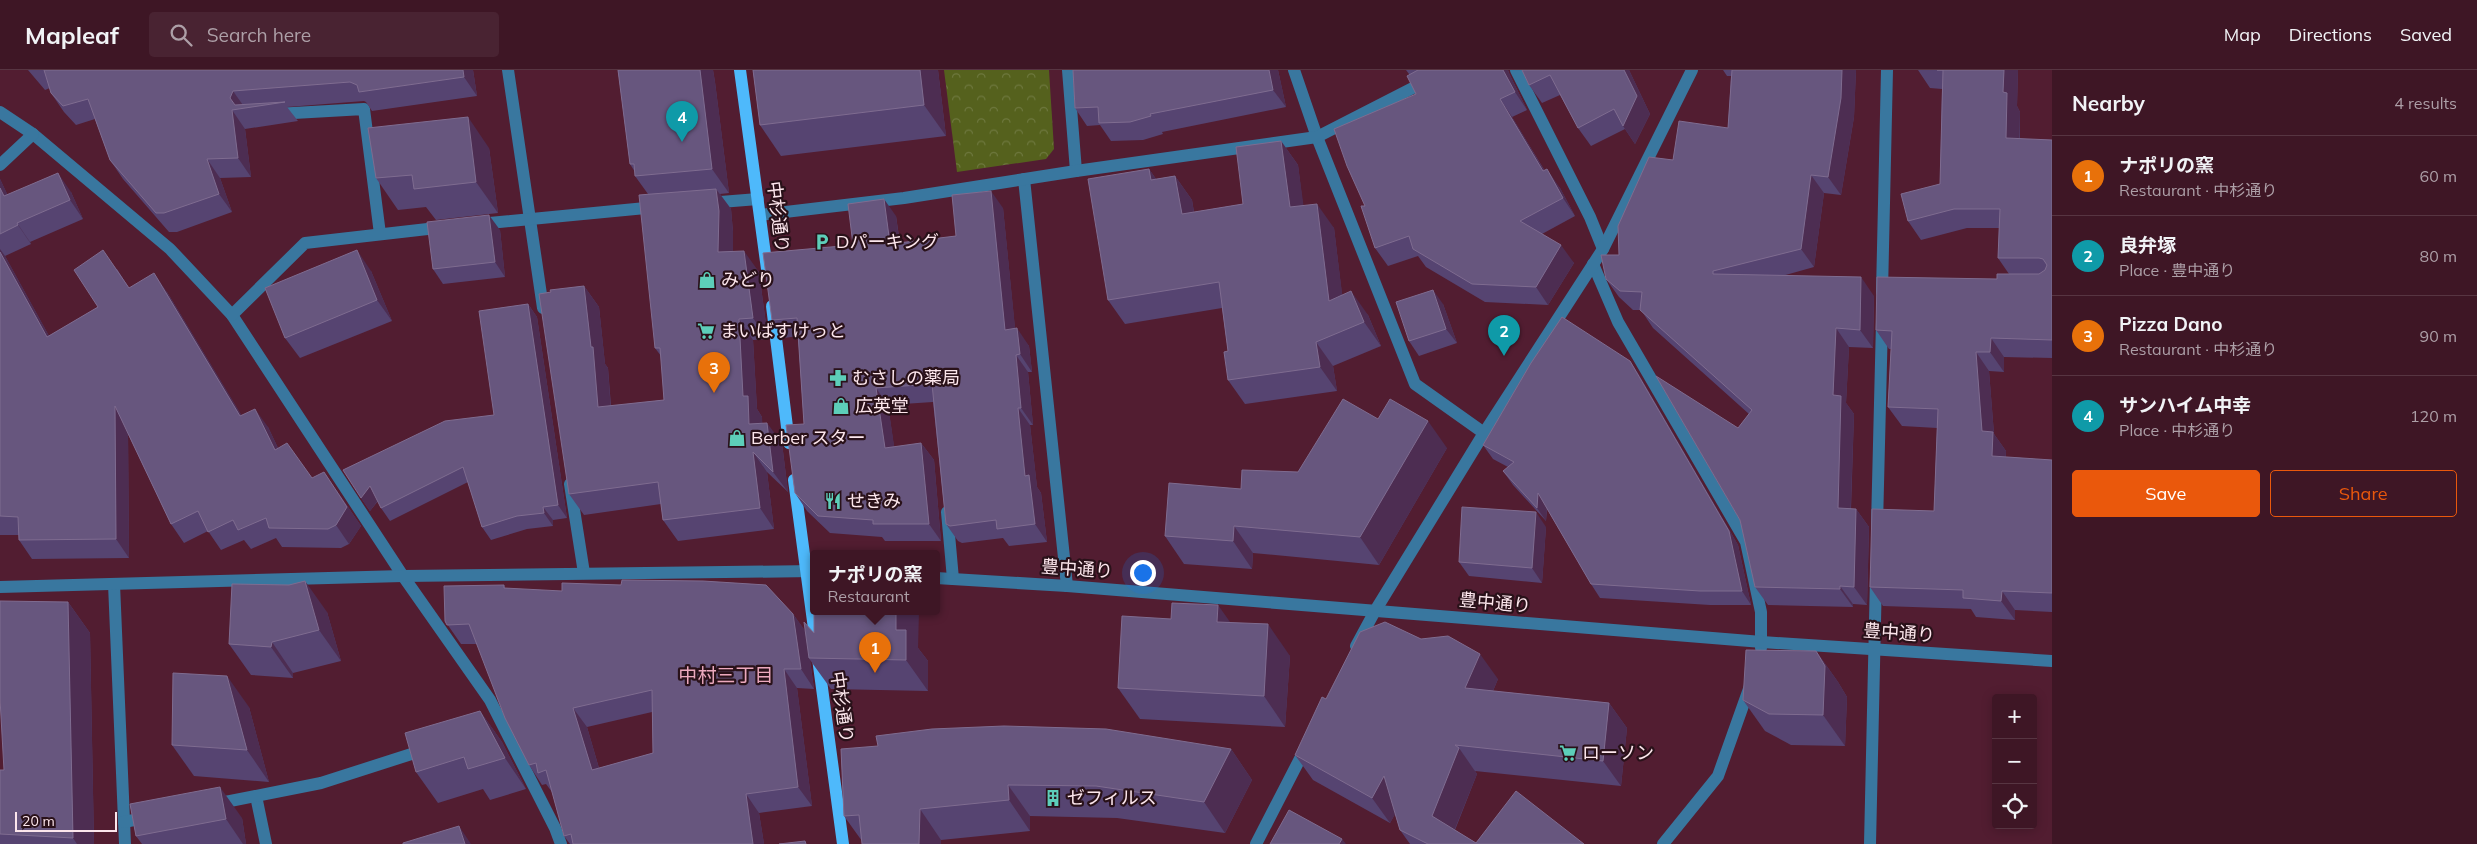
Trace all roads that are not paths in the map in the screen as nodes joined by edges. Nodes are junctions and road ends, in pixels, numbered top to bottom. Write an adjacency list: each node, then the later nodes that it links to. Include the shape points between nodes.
1 (508, 70): 20 (street)
2 (740, 70): 16 (main road, 中杉通り)
3 (1068, 70): 14 (street)
4 (1294, 70): 12 (street)
5 (1448, 70): 12 (street)
6 (1516, 70): 22 (street)
7 (1692, 70): 22 (street)
8 (1887, 70): 29 (street, via 1888,286)
9 (0, 112): 11 (street)
10 (260, 115): 21 (street, via 364,109)
11 (33, 134): 13 (street); 24 (street, via 170,249)
12 (1317, 136): 14 (street); 26 (street, via 1415,384)
13 (0, 165)
14 (1076, 171): 15 (street)
15 (1024, 179): 19 (street, via 904,198); 37 (street)
16 (758, 199): 17 (street); 19 (main road, 中杉通り)
17 (695, 204)
18 (666, 206): 20 (street)
19 (760, 215): 31 (main road, 中杉通り, via 792,464)
20 (530, 218): 21 (street); 25 (street)
21 (380, 234): 24 (street, via 305,242)
22 (1603, 249): 23 (street)
23 (1593, 264): 26 (street); 41 (street, via 1618,322 1746,542 1761,612)
24 (232, 315): 33 (street)
25 (545, 317)
26 (1484, 433): 39 (street)
27 (569, 475): 32 (street)
28 (946, 500): 35 (street)
29 (1877, 539)
30 (1876, 568): 42 (street)
31 (810, 570): 32 (street)
32 (584, 573): 33 (street)
33 (403, 576): 36 (street); 55 (street, via 479,684 498,725 556,828)
34 (940, 578): 35 (street, 豊中通り)
35 (953, 579): 37 (street, 豊中通り)
36 (114, 584): 38 (street); 52 (street)
37 (1067, 586): 39 (street, 豊中通り)
38 (0, 587)
39 (1375, 611): 41 (street, 豊中通り); 44 (street)
40 (815, 615): 56 (main road, 中杉通り)
41 (1762, 642): 42 (street, 豊中通り); 43 (street)
42 (1875, 649): 45 (street, 豊中通り); 59 (street)
43 (1758, 658)
44 (1349, 661)
45 (2052, 661)
46 (1755, 674): 58 (street, via 1718,776)
47 (1309, 739): 57 (street)
48 (440, 744): 49 (street, via 321,783)
49 (256, 796): 50 (street); 54 (street)
50 (199, 807)
51 (162, 814): 52 (street)
52 (124, 822): 53 (street)
53 (125, 844)
54 (266, 844)
55 (561, 844)
56 (843, 844)
57 (1256, 844)
58 (1663, 844)
59 (1870, 844)

